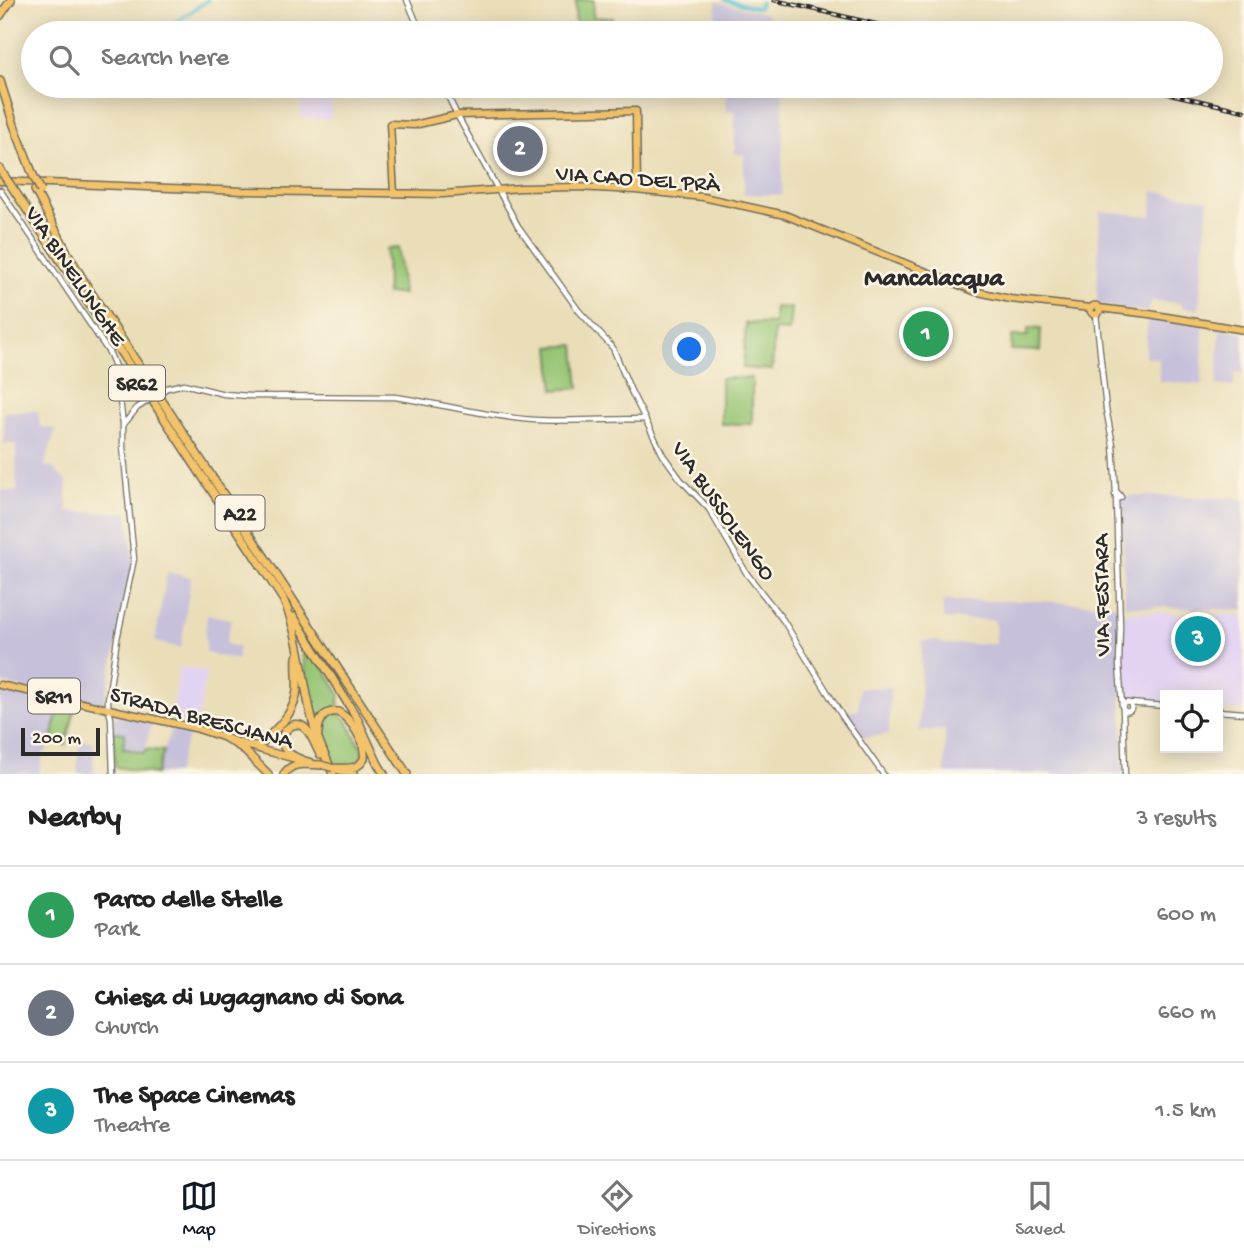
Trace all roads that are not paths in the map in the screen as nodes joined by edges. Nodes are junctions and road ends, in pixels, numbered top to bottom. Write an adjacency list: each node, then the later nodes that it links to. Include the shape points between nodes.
1 (11, 0): 3 (highway)
2 (407, 0): 4 (street)
3 (0, 16)
4 (416, 21)
5 (0, 74): 7 (highway)
6 (0, 81): 7 (highway, A22)
7 (2, 97): 42 (highway, A22, bridge, via 31,176 88,288)
8 (449, 98): 9 (street, VIA BUSSOLENGO)
9 (457, 115): 13 (main road, via 636,111); 14 (street, VIA BUSSOLENGO); 15 (main road, via 414,125 390,124)
10 (1, 173): 11 (highway, SR62, bridge); 15 (main road, VIA CAO DEL PRÀ, via 244,193)
11 (12, 189): 20 (highway, SR62); 21 (highway, SR62, via 283,606)
12 (0, 190): 19 (street, VIA BINELUNGHE, via 110,354)
13 (637, 190): 14 (main road, VIA CAO DEL PRÀ, via 553,187); 16 (main road, VIA CAO DEL PRÀ, via 727,201 785,215 974,291)
14 (499, 191): 15 (main road, VIA CAO DEL PRÀ); 18 (street, VIA BUSSOLENGO, via 564,292 613,348)
15 (394, 193)
16 (1095, 310): 17 (main road, VIA CAO DEL PRÀ); 26 (street, VIA FESTARA, via 1112,445 1119,665)
17 (1244, 330)
18 (644, 419): 19 (street, bridge, via 534,420 396,397 249,396 184,384 167,388); 43 (street, VIA BUSSOLENGO, via 663,455 709,509 747,575 783,620)
19 (123, 424): 23 (street, VIA BINELUNGHE, via 134,559)
20 (283, 599): 36 (highway, SR62, via 296,634 313,722); 41 (highway, via 357,718)
21 (297, 657): 33 (highway, via 297,689 290,713 261,744); 34 (highway, SR62, via 308,722)
22 (0, 685): 24 (main road, STRADA BRESCIANA / SR11)
23 (108, 699): 24 (street); 27 (street, VIA BINELUNGHE)
24 (97, 706): 27 (main road, STRADA BRESCIANA / SR11)
25 (1160, 706): 26 (street)
26 (1127, 707): 44 (street, VIA FESTARA, via 1123,722)
27 (108, 708): 28 (main road, STRADA BRESCIANA / SR11); 31 (street, VIA BINELUNGHE)
28 (120, 711): 31 (street); 32 (main road, STRADA BRESCIANA / SR11)
29 (1223, 711): 30 (street)
30 (1244, 713)
31 (111, 718): 37 (street, VIA BINELUNGHE)
32 (224, 737): 33 (main road, STRADA BRESCIANA / SR11); 38 (highway)
33 (248, 746): 35 (main road, STRADA BRESCIANA / SR11)
34 (320, 754): 35 (highway, via 306,728 297,724 286,729 285,749); 36 (highway, SR62)
35 (310, 764): 36 (highway); 39 (highway, via 292,766)
36 (331, 770): 36 (highway, via 318,729 323,716 335,711 349,720 365,754 352,769); 40 (main road)
37 (113, 774)
38 (268, 774)
39 (284, 774)
40 (353, 774)
41 (384, 774)
42 (409, 774)
43 (883, 774)
44 (1125, 774)

